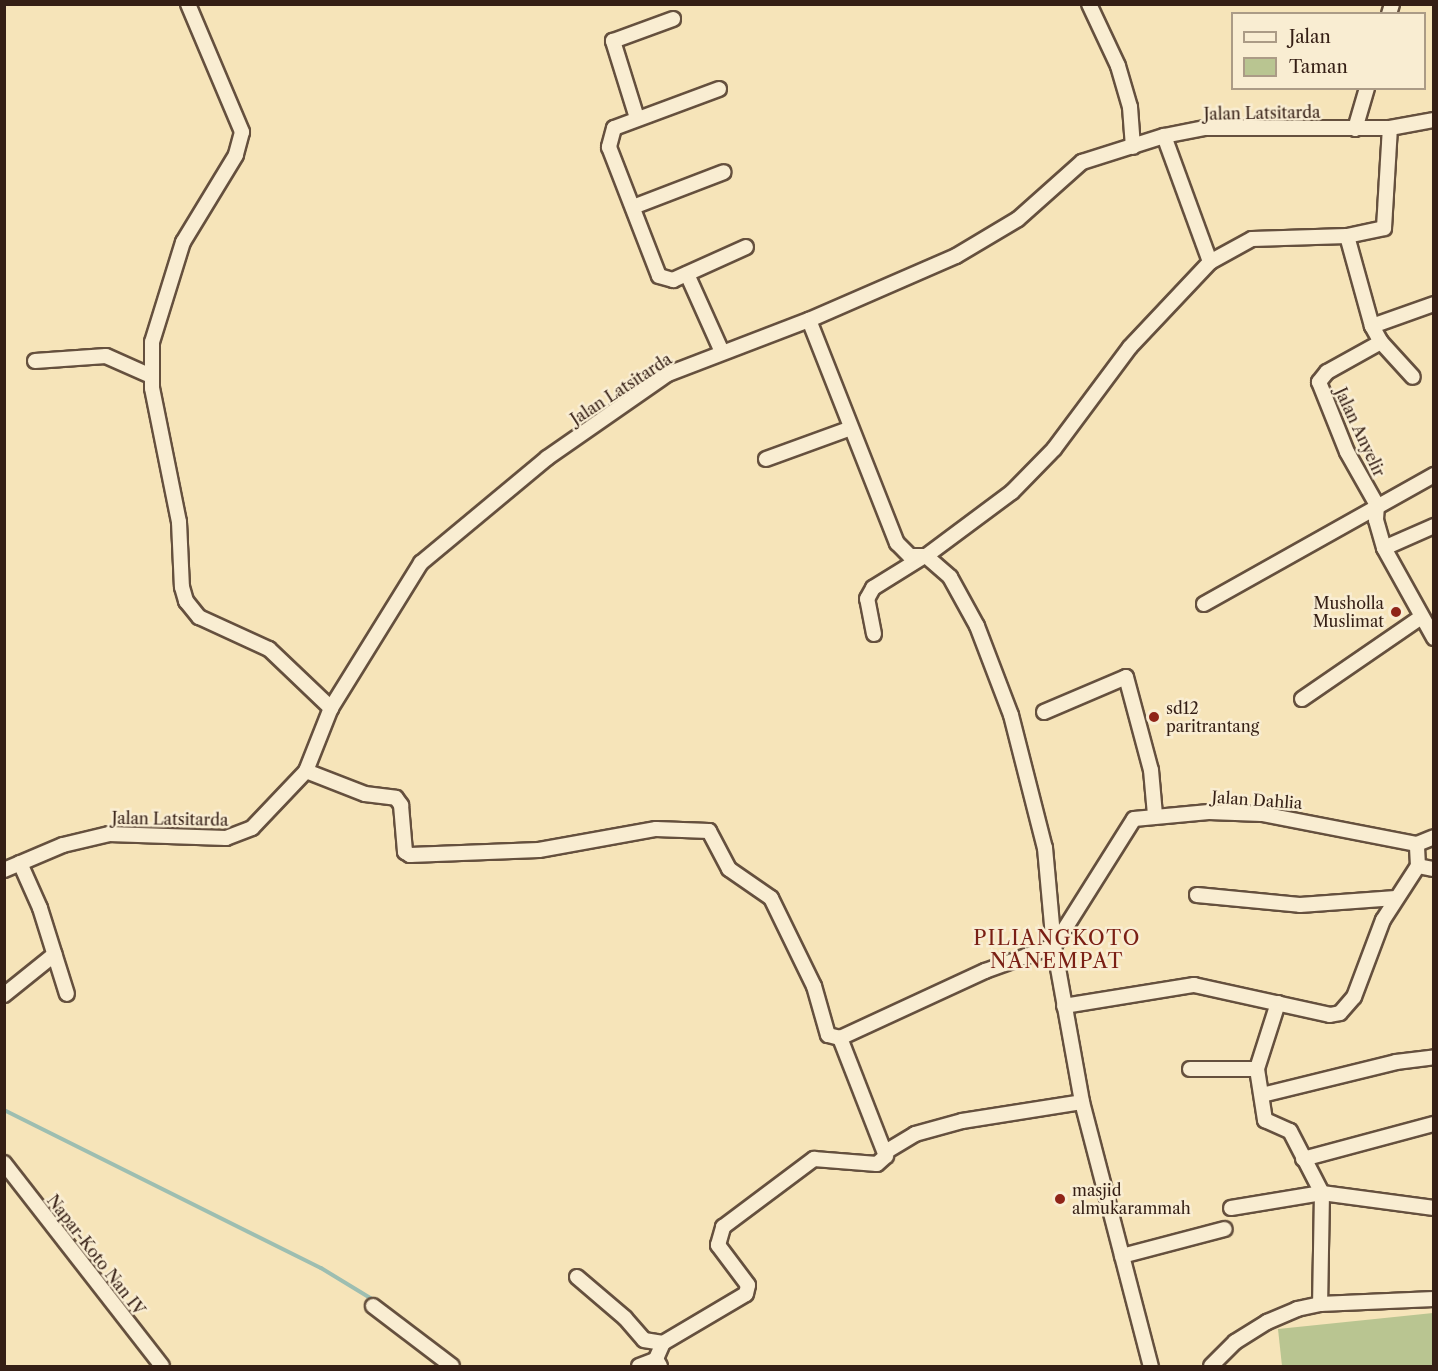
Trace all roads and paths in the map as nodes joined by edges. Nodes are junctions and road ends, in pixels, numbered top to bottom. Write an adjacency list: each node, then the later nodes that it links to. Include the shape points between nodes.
1 (188, 4): 24 (street, via 207,55 238,117 242,138 195,218 171,272 152,342)
2 (1089, 4): 11 (street, via 1118,66 1130,107)
3 (673, 19): 6 (street, via 613,41)
4 (719, 89): 6 (street)
5 (1366, 90): 9 (street)
6 (637, 118): 13 (street, via 614,128 609,147)
7 (1434, 120): 8 (street, Jalan Latsitarda)
8 (1390, 128): 9 (street, Jalan Latsitarda); 14 (street, via 1385,226)
9 (1355, 129): 10 (street, Jalan Latsitarda, via 1205,128)
10 (1164, 136): 11 (street, Jalan Latsitarda); 16 (street)
11 (1133, 147): 19 (street, Jalan Latsitarda, via 1072,169 1018,219 956,256)
12 (724, 172): 13 (street)
13 (633, 207): 17 (street, via 659,276 673,280)
14 (1347, 236): 16 (street, via 1252,239); 20 (street)
15 (746, 247): 17 (street)
16 (1210, 262): 32 (street, via 1160,311 1012,492)
17 (687, 274): 22 (street)
18 (1434, 304): 20 (street)
19 (809, 320): 22 (street, Jalan Latsitarda); 26 (street)
20 (1372, 326): 21 (street)
21 (1381, 342): 25 (street); 29 (street, Jalan Anyelir, via 1327,372 1319,382 1347,452)
22 (722, 352): 38 (street, Jalan Latsitarda, via 659,381 547,458 434,550 400,593)
23 (35, 361): 24 (street, via 106,356)
24 (151, 375): 38 (street, via 179,522 180,568 186,601 209,622 269,649)
25 (1413, 377)
26 (851, 428): 27 (street); 32 (street, via 897,543 905,553)
27 (766, 459)
28 (1434, 475): 29 (street)
29 (1377, 505): 31 (street, Jalan Anyelir, via 1376,520); 33 (street)
30 (1434, 526): 31 (street)
31 (1384, 548): 34 (street, Jalan Anyelir)
32 (925, 557): 35 (street, via 873,588 867,599); 50 (street, via 944,570 964,599 1011,714 1045,848)
33 (1204, 604)
34 (1426, 620): 36 (street, Jalan Anyelir); 37 (street)
35 (874, 634)
36 (1434, 638)
37 (1302, 699)
38 (331, 708): 40 (street, Jalan Latsitarda)
39 (1044, 712): 41 (street, via 1126,677 1151,770)
40 (313, 774): 44 (street, Jalan Latsitarda, via 242,835 226,838 109,834 63,845); 56 (street, via 365,794 396,798 401,805 405,852 410,855 539,850 657,830 709,831 729,869 771,898 814,987 828,1035)
41 (1155, 815): 43 (street, Jalan Dahlia, via 1262,814); 50 (street, Jalan Dahlia, via 1134,819 1119,838)
42 (1434, 837): 43 (street)
43 (1417, 844): 45 (street)
44 (20, 863): 47 (street, Jalan Latsitarda); 51 (street)
45 (1418, 866): 46 (street); 49 (street)
46 (1434, 869)
47 (4, 870)
48 (1197, 895): 49 (street, via 1300,904)
49 (1396, 898): 54 (street, via 1354,997 1344,1010 1330,1015)
50 (1054, 946): 55 (street); 56 (street, via 985,971)
51 (56, 954): 52 (street); 53 (street)
52 (67, 994)
53 (4, 995)
54 (1278, 1003): 55 (street, via 1194,985); 59 (street)
55 (1064, 1006): 61 (street)
56 (840, 1038): 63 (street)
57 (1434, 1057): 60 (street, via 1396,1062)
58 (1190, 1069): 59 (street)
59 (1257, 1069): 60 (street)
60 (1262, 1095): 64 (street, via 1265,1120 1290,1131)
61 (1082, 1102): 63 (street, via 962,1121 915,1134); 70 (street)
62 (1434, 1124): 64 (street)
63 (887, 1151): 75 (street, via 877,1164 821,1158 807,1162 723,1227 718,1245 748,1285 746,1294)
64 (1303, 1159): 66 (street)
65 (4, 1163): 77 (street, Napar-Koto Nan IV)
66 (1322, 1194): 67 (street); 68 (street); 73 (street)
67 (1231, 1208)
68 (1434, 1208)
69 (1225, 1229): 70 (street)
70 (1122, 1256): 80 (street)
71 (576, 1277): 75 (street, via 625,1318 644,1340)
72 (1434, 1299): 73 (street)
73 (1320, 1304): 81 (street, via 1267,1322 1222,1352)
74 (373, 1306): 78 (street)
75 (663, 1343): 76 (street)
76 (658, 1363): 79 (street)
77 (162, 1366)
78 (452, 1366)
79 (639, 1366)
80 (1151, 1366)
81 (1211, 1366)

